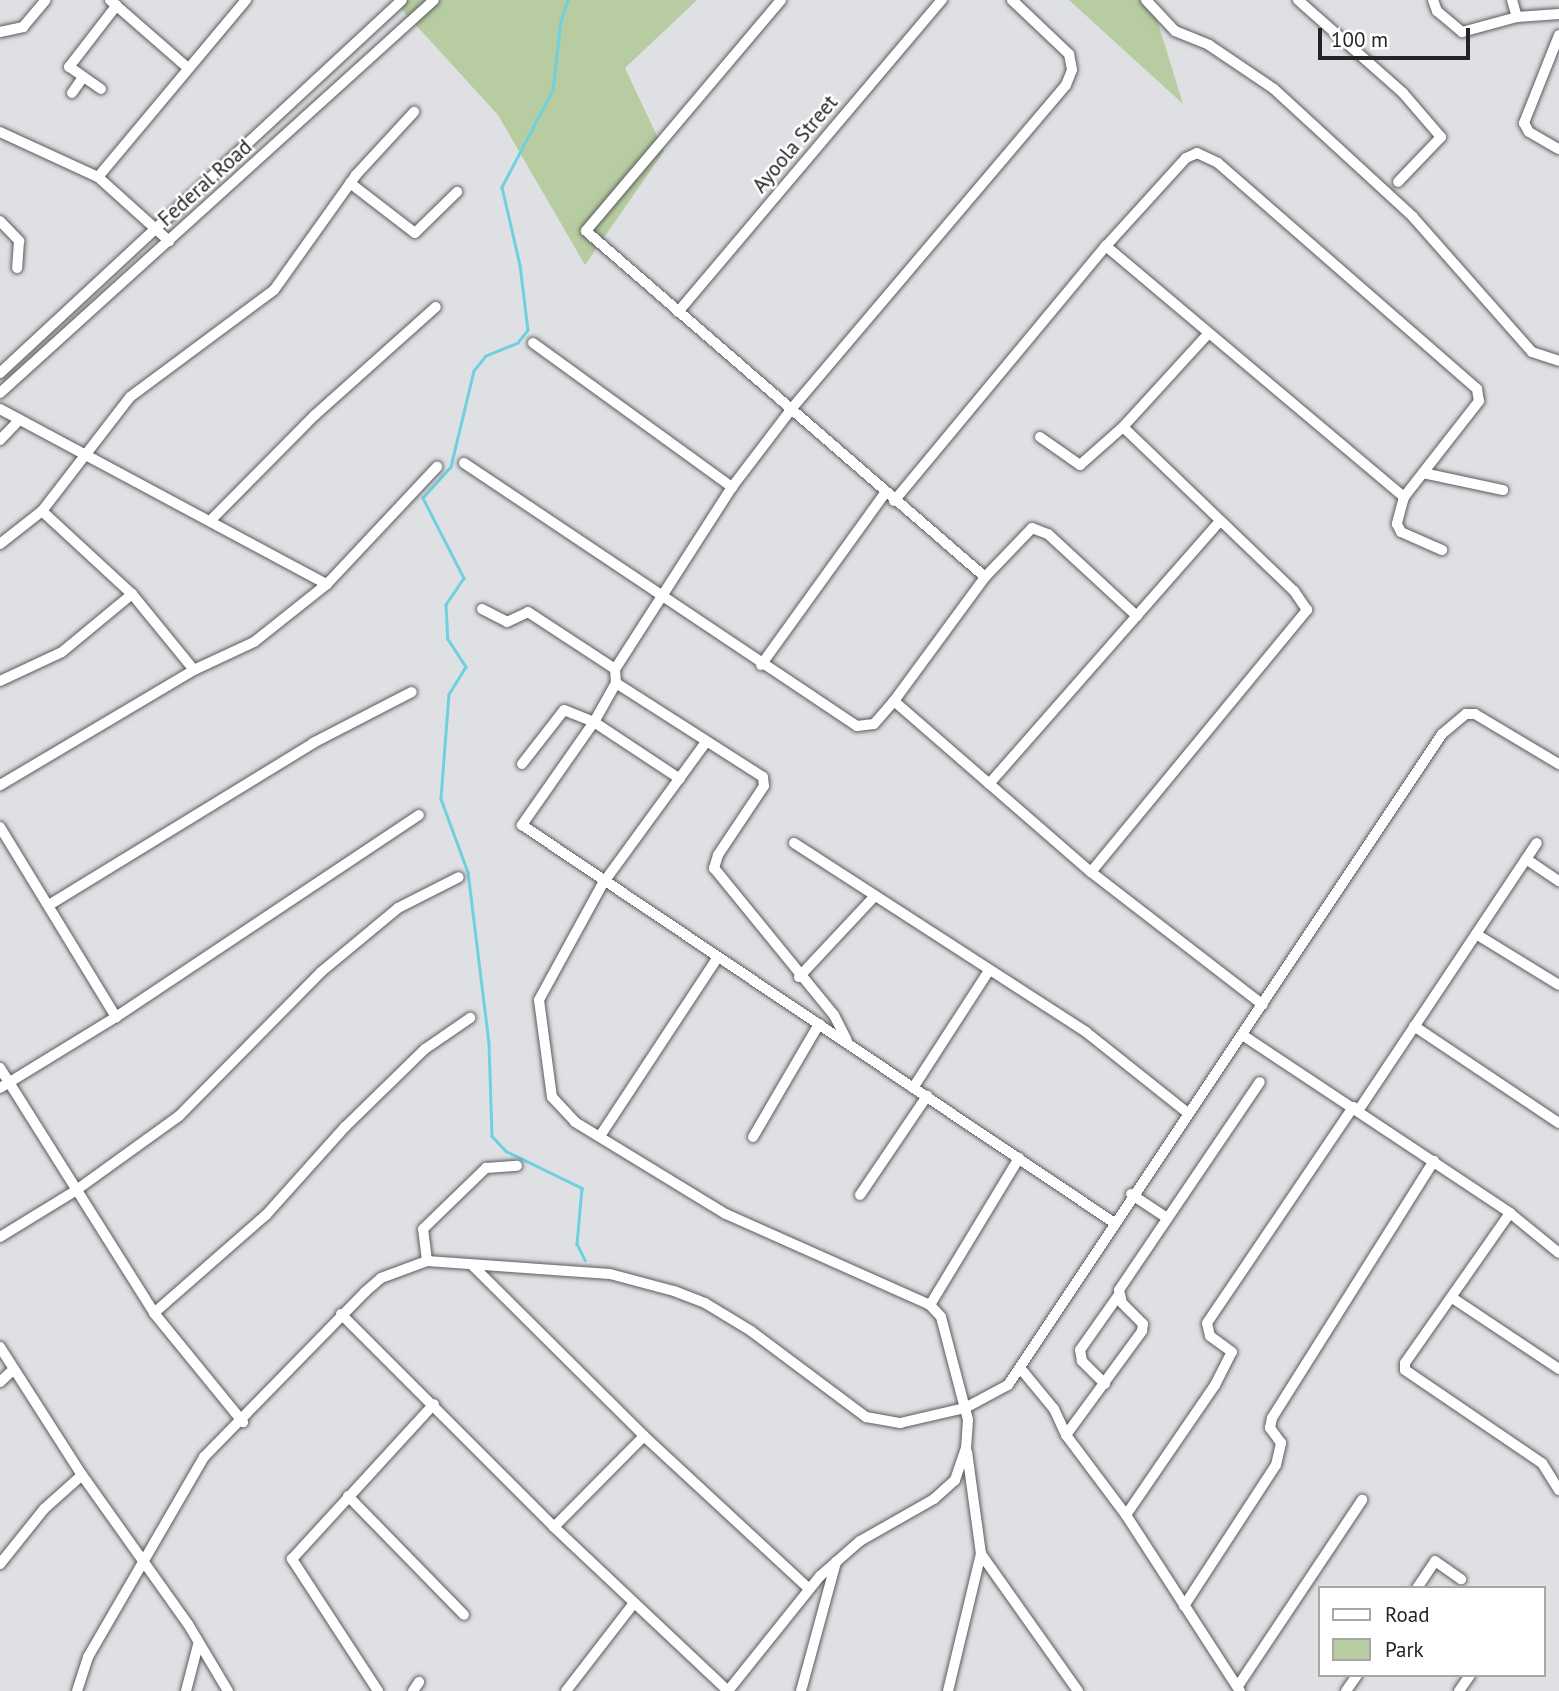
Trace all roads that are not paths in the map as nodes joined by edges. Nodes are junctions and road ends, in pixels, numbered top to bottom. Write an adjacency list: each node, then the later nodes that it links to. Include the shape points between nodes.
1 (46, 0): 17 (street, via 22,29)
2 (246, 0): 19 (street)
3 (385, 0): 14 (street)
4 (402, 0): 14 (street, Federal Road)
5 (434, 0): 32 (street, Federal Road)
6 (781, 0): 36 (street, via 586,231)
7 (942, 0): 36 (street, Ayoola Street)
8 (1012, 0): 43 (street, via 1069,54 1072,70 1066,85)
9 (1146, 0): 39 (street, via 1175,31 1209,45 1274,89 1413,217 1532,352)
10 (1298, 0): 27 (street, via 1403,93 1441,137)
11 (1433, 0): 16 (street, via 1437,11 1462,32)
12 (1512, 0): 16 (street)
13 (113, 3): 19 (street); 20 (street, via 69,67)
14 (393, 8): 31 (street, Federal Road)
15 (1559, 14): 16 (street)
16 (1517, 17)
17 (0, 32)
18 (1559, 35): 25 (street, via 1524,122 1529,132)
19 (188, 68): 26 (street)
20 (83, 77): 21 (street); 22 (street)
21 (101, 89)
22 (72, 93)
23 (414, 112): 28 (street, via 382,142)
24 (0, 132): 26 (street)
25 (1559, 149)
26 (98, 177): 31 (street)
27 (1398, 181)
28 (350, 183): 29 (street, via 415,233); 48 (street, via 274,290 130,397)
29 (457, 192)
30 (0, 221): 34 (street, via 19,241)
31 (157, 229): 32 (street); 40 (street, Federal Road)
32 (169, 241): 41 (street, Federal Road)
33 (1106, 246): 37 (street); 51 (street, via 1186,158 1208,155 1477,389 1479,401); 56 (street)
34 (17, 268)
35 (436, 307): 58 (street, via 315,415)
36 (678, 312): 43 (street)
37 (1208, 335): 45 (street); 55 (street)
38 (533, 343): 52 (street)
39 (1559, 361)
40 (0, 373)
41 (0, 393)
42 (0, 409): 44 (street)
43 (790, 411): 52 (street); 54 (street)
44 (19, 420): 47 (street); 48 (street)
45 (1123, 427): 46 (street, via 1080,465); 59 (street)
46 (1040, 437)
47 (0, 440)
48 (84, 456): 57 (street); 58 (street)
49 (464, 463): 65 (street)
50 (437, 467): 63 (street)
51 (1423, 473): 53 (street); 55 (street)
52 (732, 488): 65 (street)
53 (1503, 490)
54 (885, 494): 56 (street); 68 (street)
55 (1404, 497): 61 (street, via 1397,524 1401,532)
56 (894, 502): 62 (street)
57 (42, 511): 60 (street); 64 (street)
58 (211, 520): 63 (street)
59 (1219, 522): 67 (street); 87 (street, via 1294,591 1307,610)
60 (0, 544)
61 (1442, 550)
62 (985, 577): 67 (street, via 1026,531 1037,528); 74 (street)
63 (327, 584): 70 (street, via 254,642)
64 (132, 594): 70 (street); 71 (street, via 62,652)
65 (659, 597): 68 (street); 69 (street)
66 (482, 609): 69 (street, via 507,622 527,612)
67 (1137, 616): 80 (street)
68 (761, 665): 74 (street, via 857,726 874,724)
69 (615, 669): 72 (street)
70 (194, 670): 81 (street)
71 (0, 681)
72 (616, 682): 75 (street); 76 (street)
73 (412, 692): 92 (street, via 313,743)
74 (894, 701): 80 (street)
75 (594, 722): 77 (street, via 564,710); 79 (street); 90 (street, via 522,825)
76 (706, 742): 79 (street); 96 (street, via 765,781 718,855 714,869)
77 (522, 764)
78 (1559, 764): 98 (street, via 1482,717 1466,714 1458,719 1442,734)
79 (680, 779): 90 (street)
80 (989, 784): 87 (street)
81 (0, 785)
82 (419, 815): 99 (street)
83 (0, 827): 92 (street)
84 (794, 843): 91 (street)
85 (1537, 843): 86 (street)
86 (1526, 859): 89 (street); 93 (street)
87 (1091, 872): 98 (street)
88 (459, 877): 118 (street, via 398,908 321,972 179,1116)
89 (1559, 881)
90 (603, 883): 94 (street); 113 (street, via 539,1000 552,1097 575,1122)
91 (873, 898): 95 (street); 96 (street)
92 (49, 905): 99 (street)
93 (1476, 934): 97 (street); 102 (street)
94 (718, 957): 101 (street); 113 (street)
95 (988, 972): 108 (street); 111 (street, via 1086,1032)
96 (799, 977): 104 (street, via 834,1016)
97 (1559, 985)
98 (1262, 1005): 103 (street)
99 (116, 1017): 107 (street)
100 (470, 1018): 131 (street, via 425,1049 266,1214)
101 (819, 1024): 104 (street); 114 (street)
102 (1414, 1026): 110 (street); 112 (street)
103 (1244, 1036): 110 (street); 111 (street)
104 (848, 1040): 108 (street)
105 (0, 1068): 107 (street)
106 (1260, 1082): 122 (street)
107 (4, 1085): 118 (street)
108 (913, 1087): 109 (street)
109 (927, 1096): 115 (street); 120 (street)
110 (1356, 1109): 116 (street); 149 (street, via 1207,1323 1210,1335 1232,1352 1215,1385)
111 (1188, 1113): 119 (street)
112 (1559, 1123)
113 (600, 1136): 130 (street, via 741,1222)
114 (753, 1137)
115 (1018, 1158): 123 (street); 130 (street)
116 (1434, 1161): 121 (street); 159 (street, via 1272,1418 1270,1428 1281,1443 1276,1465)
117 (517, 1166): 126 (street, via 486,1168 423,1228)
118 (75, 1191): 124 (street); 131 (street)
119 (1131, 1194): 122 (street); 123 (street)
120 (860, 1195)
121 (1510, 1213): 125 (street); 129 (street)
122 (1167, 1218): 128 (street)
123 (1113, 1222): 134 (street)
124 (0, 1237)
125 (1559, 1253)
126 (426, 1261): 127 (street); 132 (street, via 381,1278)
127 (473, 1266): 140 (street, via 610,1274 705,1303 751,1331 866,1418 900,1423); 143 (street)
128 (1118, 1296): 138 (street, via 1143,1324 1142,1331); 138 (street, via 1080,1350 1082,1361)
129 (1454, 1299): 135 (street); 146 (street, via 1405,1363 1405,1370 1542,1463)
130 (930, 1305): 140 (street, via 941,1317)
131 (154, 1313): 141 (street)
132 (341, 1314): 139 (street); 141 (street)
133 (0, 1347): 136 (street)
134 (1021, 1369): 140 (street, via 1008,1385); 142 (street, via 1054,1409)
135 (1559, 1369)
136 (13, 1370): 137 (street); 145 (street)
137 (0, 1382)
138 (1105, 1384): 142 (street)
139 (434, 1404): 147 (street); 150 (street)
140 (965, 1408): 144 (street)
141 (243, 1422): 152 (street, via 204,1457)
142 (1066, 1434): 149 (street)
143 (644, 1436): 150 (street); 157 (street)
144 (966, 1448): 151 (street); 153 (street, via 955,1480 934,1499 884,1526)
145 (82, 1475): 152 (street); 154 (street, via 44,1509)
146 (1559, 1490)
147 (348, 1496): 160 (street); 166 (street, via 292,1559)
148 (1362, 1500): 162 (street)
149 (1126, 1515): 159 (street)
150 (554, 1527): 158 (street)
151 (981, 1554): 170 (street); 171 (street)
152 (144, 1562): 161 (street); 163 (street, via 88,1657)
153 (836, 1562): 157 (street); 169 (street)
154 (0, 1564)
155 (1461, 1579): 156 (street, via 1435,1561)
156 (1418, 1586)
157 (807, 1588): 168 (street)
158 (634, 1603): 167 (street); 168 (street)
159 (1184, 1606): 162 (street)
160 (464, 1615)
161 (198, 1645): 164 (street); 165 (street)
162 (1239, 1689)
163 (77, 1691)
164 (186, 1691)
165 (228, 1691)
166 (378, 1691)
167 (566, 1691)
168 (728, 1691)
169 (801, 1691)
170 (948, 1691)
171 (1078, 1691)

